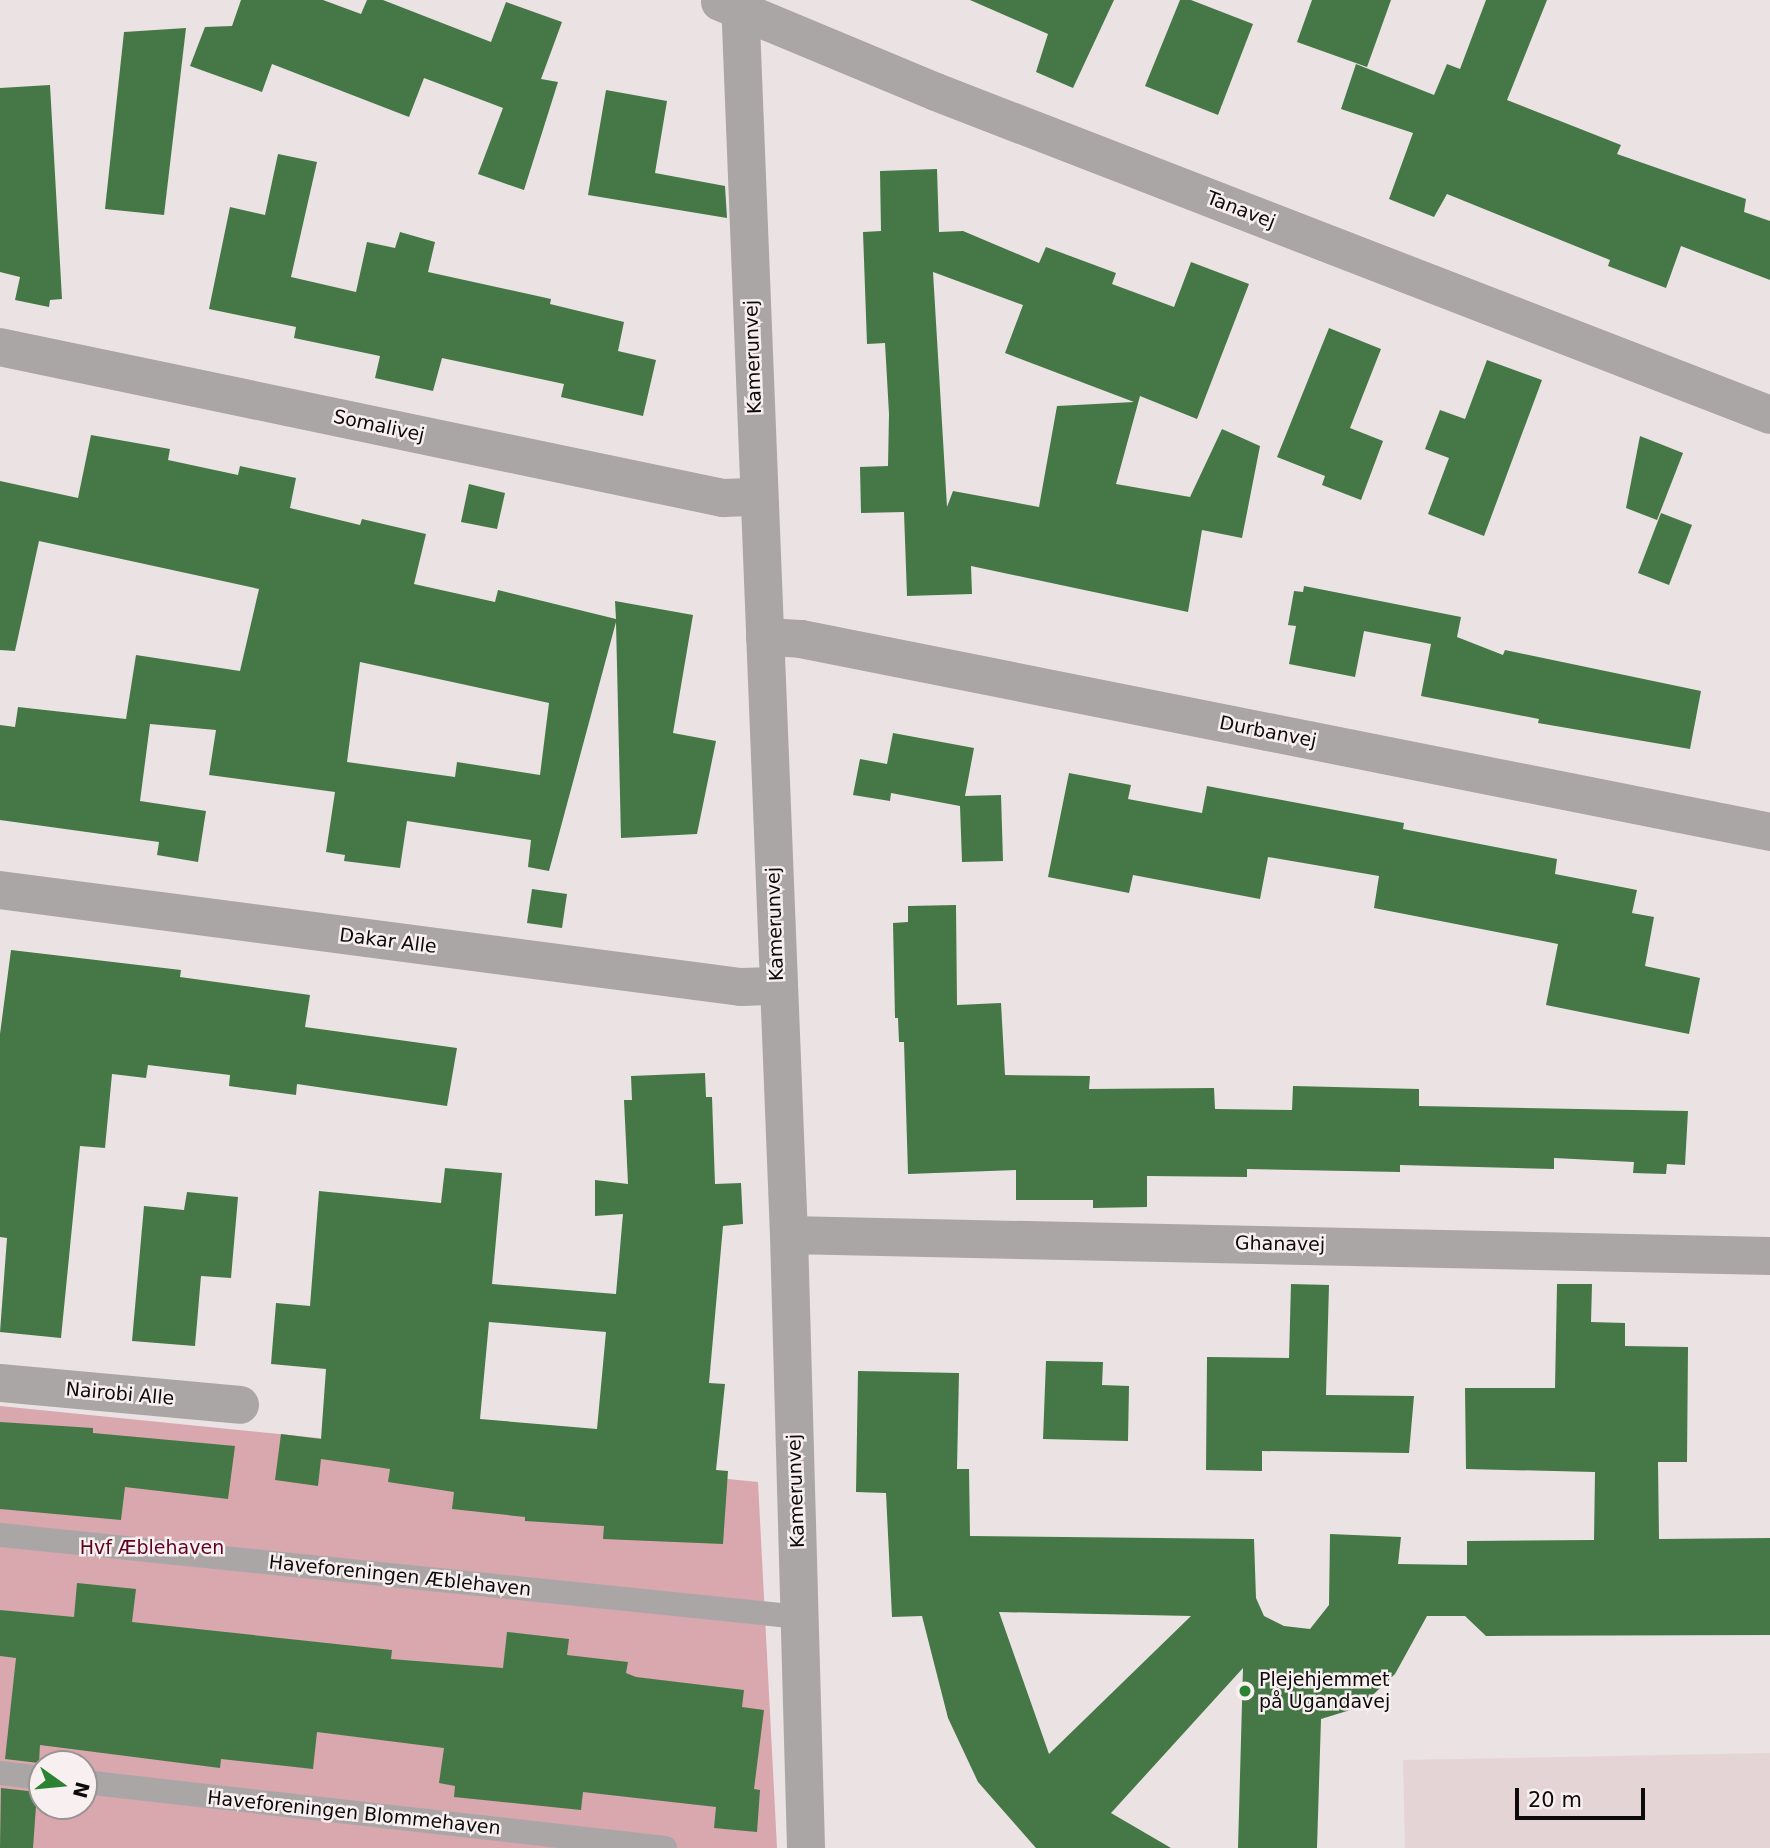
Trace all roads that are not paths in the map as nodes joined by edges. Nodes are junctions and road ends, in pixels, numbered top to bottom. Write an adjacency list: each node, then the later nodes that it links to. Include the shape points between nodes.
1 (731, 3): 3 (street, Tanavej, via 936,92); 4 (street, Kamerunvej)
2 (0, 347): 4 (street, Somalivej, via 723,498)
3 (1770, 415)
4 (758, 497): 5 (street, Kamerunvej)
5 (765, 638): 6 (street, Durbanvej, via 814,641); 8 (street, Kamerunvej)
6 (1770, 832)
7 (0, 890): 8 (street, Dakar Alle, via 741,987)
8 (777, 986): 9 (street, Kamerunvej)
9 (789, 1236): 10 (street, Ghanavej); 14 (street, Kamerunvej)
10 (1770, 1256)
11 (0, 1383): 12 (street, Nairobi Alle)
12 (240, 1405)
13 (0, 1535): 14 (lane, Haveforeningen Æblehaven)
14 (800, 1617): 19 (street, Kamerunvej)
15 (0, 1773): 16 (lane)
16 (28, 1776)
17 (98, 1784): 18 (lane, Haveforeningen Blommehaven)
18 (665, 1848)
19 (806, 1848)

